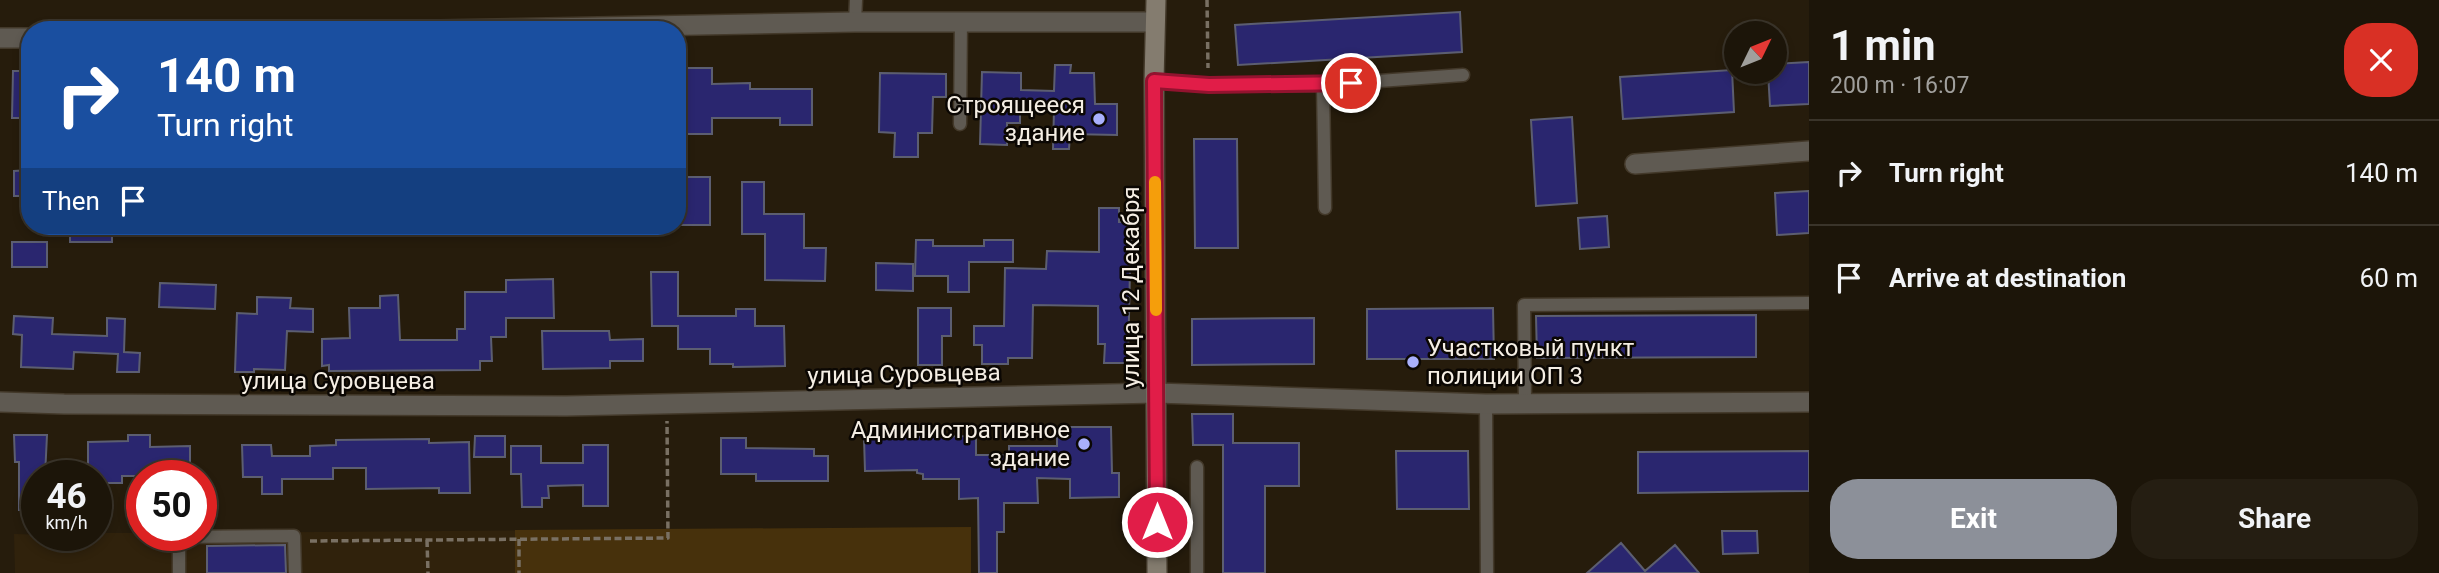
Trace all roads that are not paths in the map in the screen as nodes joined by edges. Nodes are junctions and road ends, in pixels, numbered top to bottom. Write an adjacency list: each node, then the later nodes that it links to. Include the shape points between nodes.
1 (856, 0): 4 (lane)
2 (1156, 0): 5 (main road, улица 12 Декабря)
3 (961, 21): 4 (street); 5 (street); 12 (lane)
4 (855, 22): 6 (street)
5 (1155, 22): 10 (main road, улица 12 Декабря)
6 (686, 25)
7 (0, 38): 8 (street)
8 (21, 38)
9 (1463, 75): 11 (lane)
10 (1154, 81): 11 (lane); 17 (main road, улица 12 Декабря)
11 (1324, 85): 15 (lane)
12 (960, 124)
13 (1809, 151): 14 (street)
14 (1635, 164)
15 (1325, 208)
16 (1809, 303): 21 (lane, via 1524,305)
17 (1156, 393): 18 (street, улица Суровцева, via 566,406); 20 (street, улица Суровцева); 25 (main road, улица 12 Декабря)
18 (0, 402)
19 (1809, 402): 21 (street, улица Суровцева)
20 (1486, 404): 21 (street, улица Суровцева); 27 (lane)
21 (1525, 404)
22 (1197, 467): 26 (lane)
23 (179, 573): 24 (lane, via 179,537 294,536)
24 (295, 573)
25 (1157, 573)
26 (1197, 573)
27 (1487, 573)

